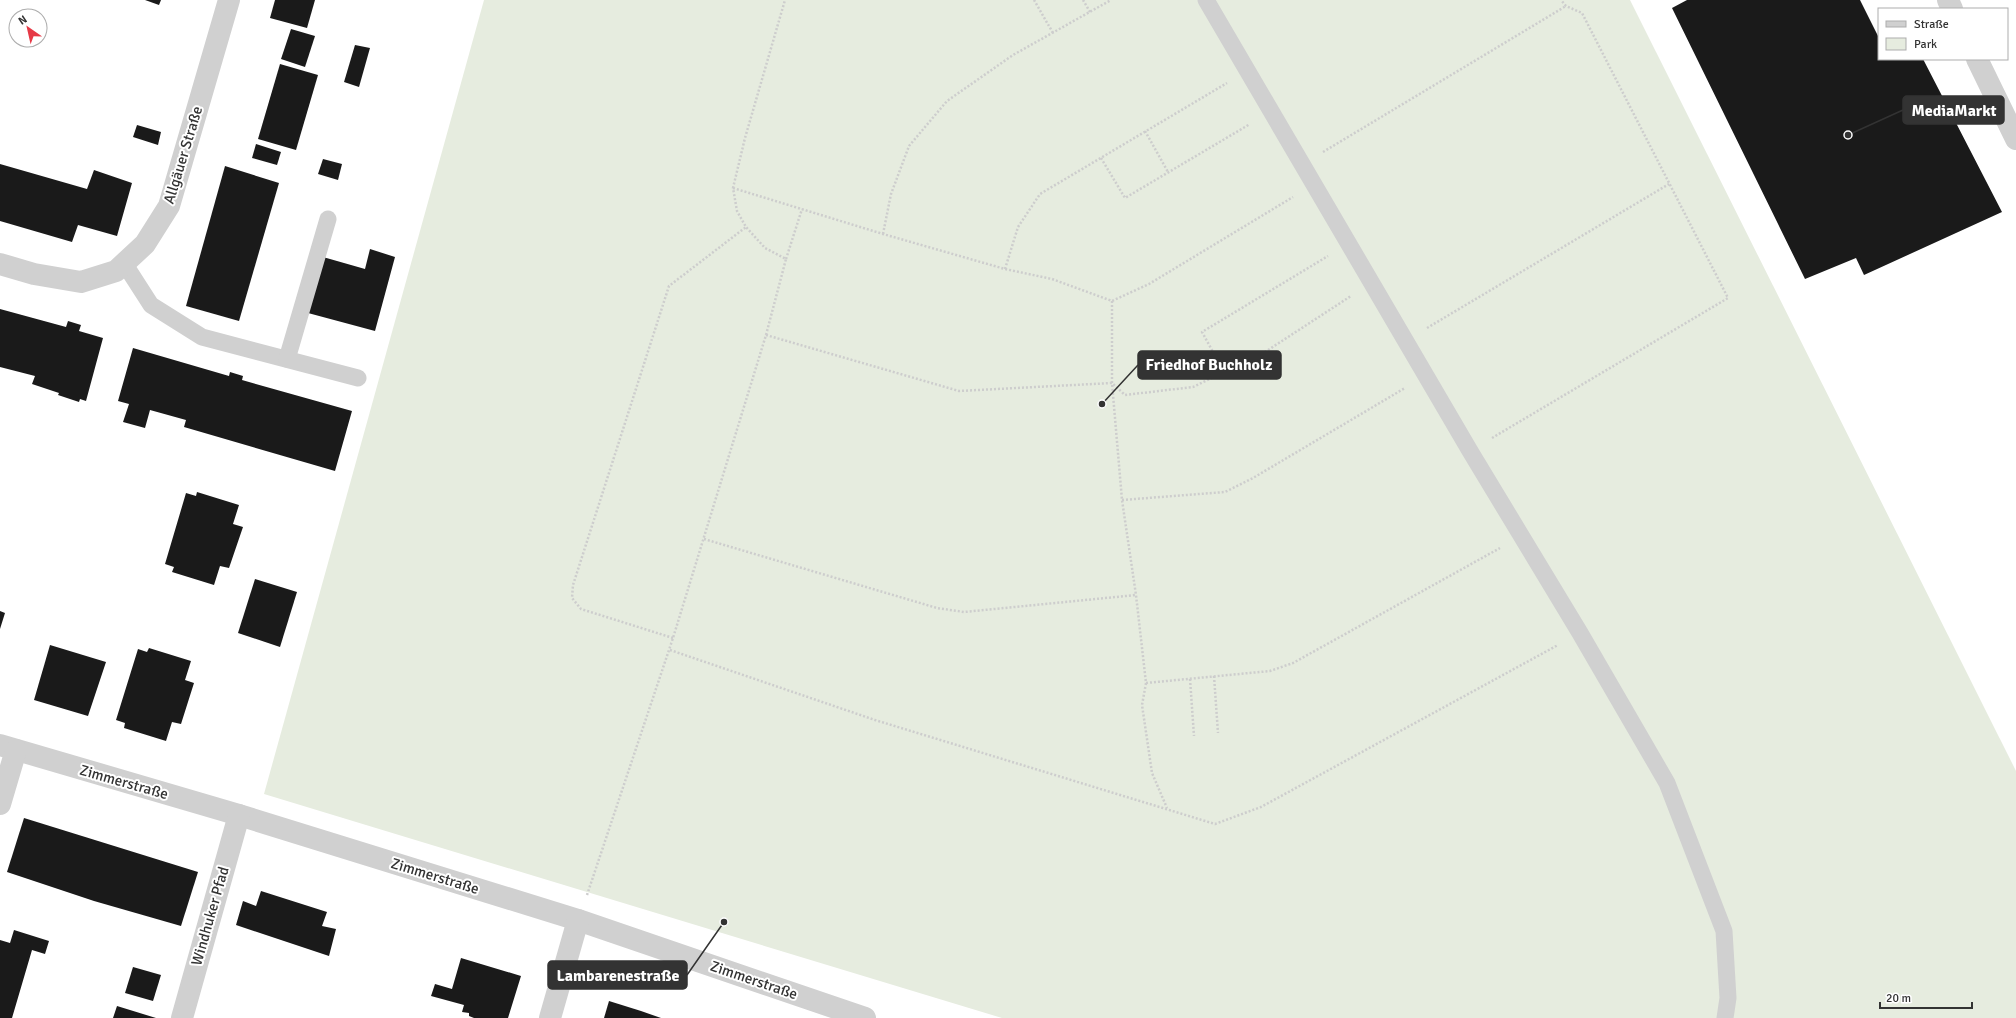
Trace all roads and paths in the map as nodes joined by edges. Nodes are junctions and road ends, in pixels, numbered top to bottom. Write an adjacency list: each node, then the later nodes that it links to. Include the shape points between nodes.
1 (229, 0): 28 (street, Allgäuer Straße, via 169,206 145,244)
2 (785, 0): 21 (path)
3 (1034, 0): 10 (path)
4 (1083, 0): 9 (path)
5 (1111, 0): 9 (path)
6 (1206, 0): 12 (lane)
7 (1561, 0): 8 (path)
8 (1566, 6): 17 (path); 19 (path, via 1582,13)
9 (1090, 12): 10 (path)
10 (1053, 33): 25 (path, via 1013,55 947,101 909,146 892,194)
11 (1977, 60): 15 (street)
12 (1248, 71): 13 (lane); 14 (path)
13 (1272, 112): 17 (lane); 18 (path)
14 (1145, 131): 16 (path); 18 (path)
15 (2016, 139)
16 (1101, 158): 18 (path, via 1125,198); 30 (path, via 1040,194 1018,227)
17 (1303, 165): 20 (lane)
18 (1168, 172)
19 (1669, 184): 34 (path); 40 (path, via 1728,298)
20 (1314, 185): 26 (lane); 32 (path, via 1149,284)
21 (733, 188): 22 (path); 24 (path, via 737,211)
22 (802, 209): 25 (path); 27 (path)
23 (328, 219): 35 (lane)
24 (746, 227): 27 (path, via 765,248); 46 (path, via 669,286 573,585 572,598 582,609)
25 (883, 234): 30 (path)
26 (1349, 243): 31 (lane); 36 (path, via 1202,332)
27 (786, 258): 33 (path)
28 (124, 263): 29 (street, Allgäuer Straße, via 116,271 81,282 34,274); 35 (lane, via 150,305 202,337)
29 (0, 264)
30 (1005, 269): 32 (path, via 1052,279)
31 (1372, 282): 34 (lane); 36 (path, via 1265,352)
32 (1112, 301): 39 (path)
33 (766, 335): 39 (path, via 960,391); 43 (path)
34 (1406, 341): 37 (lane)
35 (287, 360): 38 (lane)
36 (1224, 372): 39 (path, via 1193,387 1125,394)
37 (1426, 375): 40 (lane); 41 (path, via 1253,478 1224,492)
38 (358, 378)
39 (1112, 383): 41 (path)
40 (1470, 451): 42 (lane)
41 (1122, 500): 44 (path)
42 (1521, 536): 45 (lane); 48 (path, via 1293,663 1270,671)
43 (704, 539): 44 (path, via 938,608 964,612); 46 (path)
44 (1136, 594): 50 (path)
45 (1580, 633): 55 (path, via 1261,807 1215,824); 61 (lane, via 1667,783 1724,931 1728,998)
46 (673, 638): 47 (path)
47 (670, 650): 55 (path, via 875,720); 57 (path)
48 (1214, 676): 49 (path); 51 (path)
49 (1190, 679): 50 (path); 52 (path)
50 (1146, 683): 55 (path, via 1142,705 1152,773)
51 (1218, 733)
52 (1194, 736)
53 (8, 747): 54 (street); 56 (street, Zimmerstraße)
54 (0, 804)
55 (1167, 808)
56 (239, 815): 57 (street, Zimmerstraße); 58 (street, Windhuker Pfad)
57 (578, 920): 59 (street); 60 (street, Zimmerstraße)
58 (182, 1018)
59 (550, 1018)
60 (865, 1018)
61 (1725, 1018)

